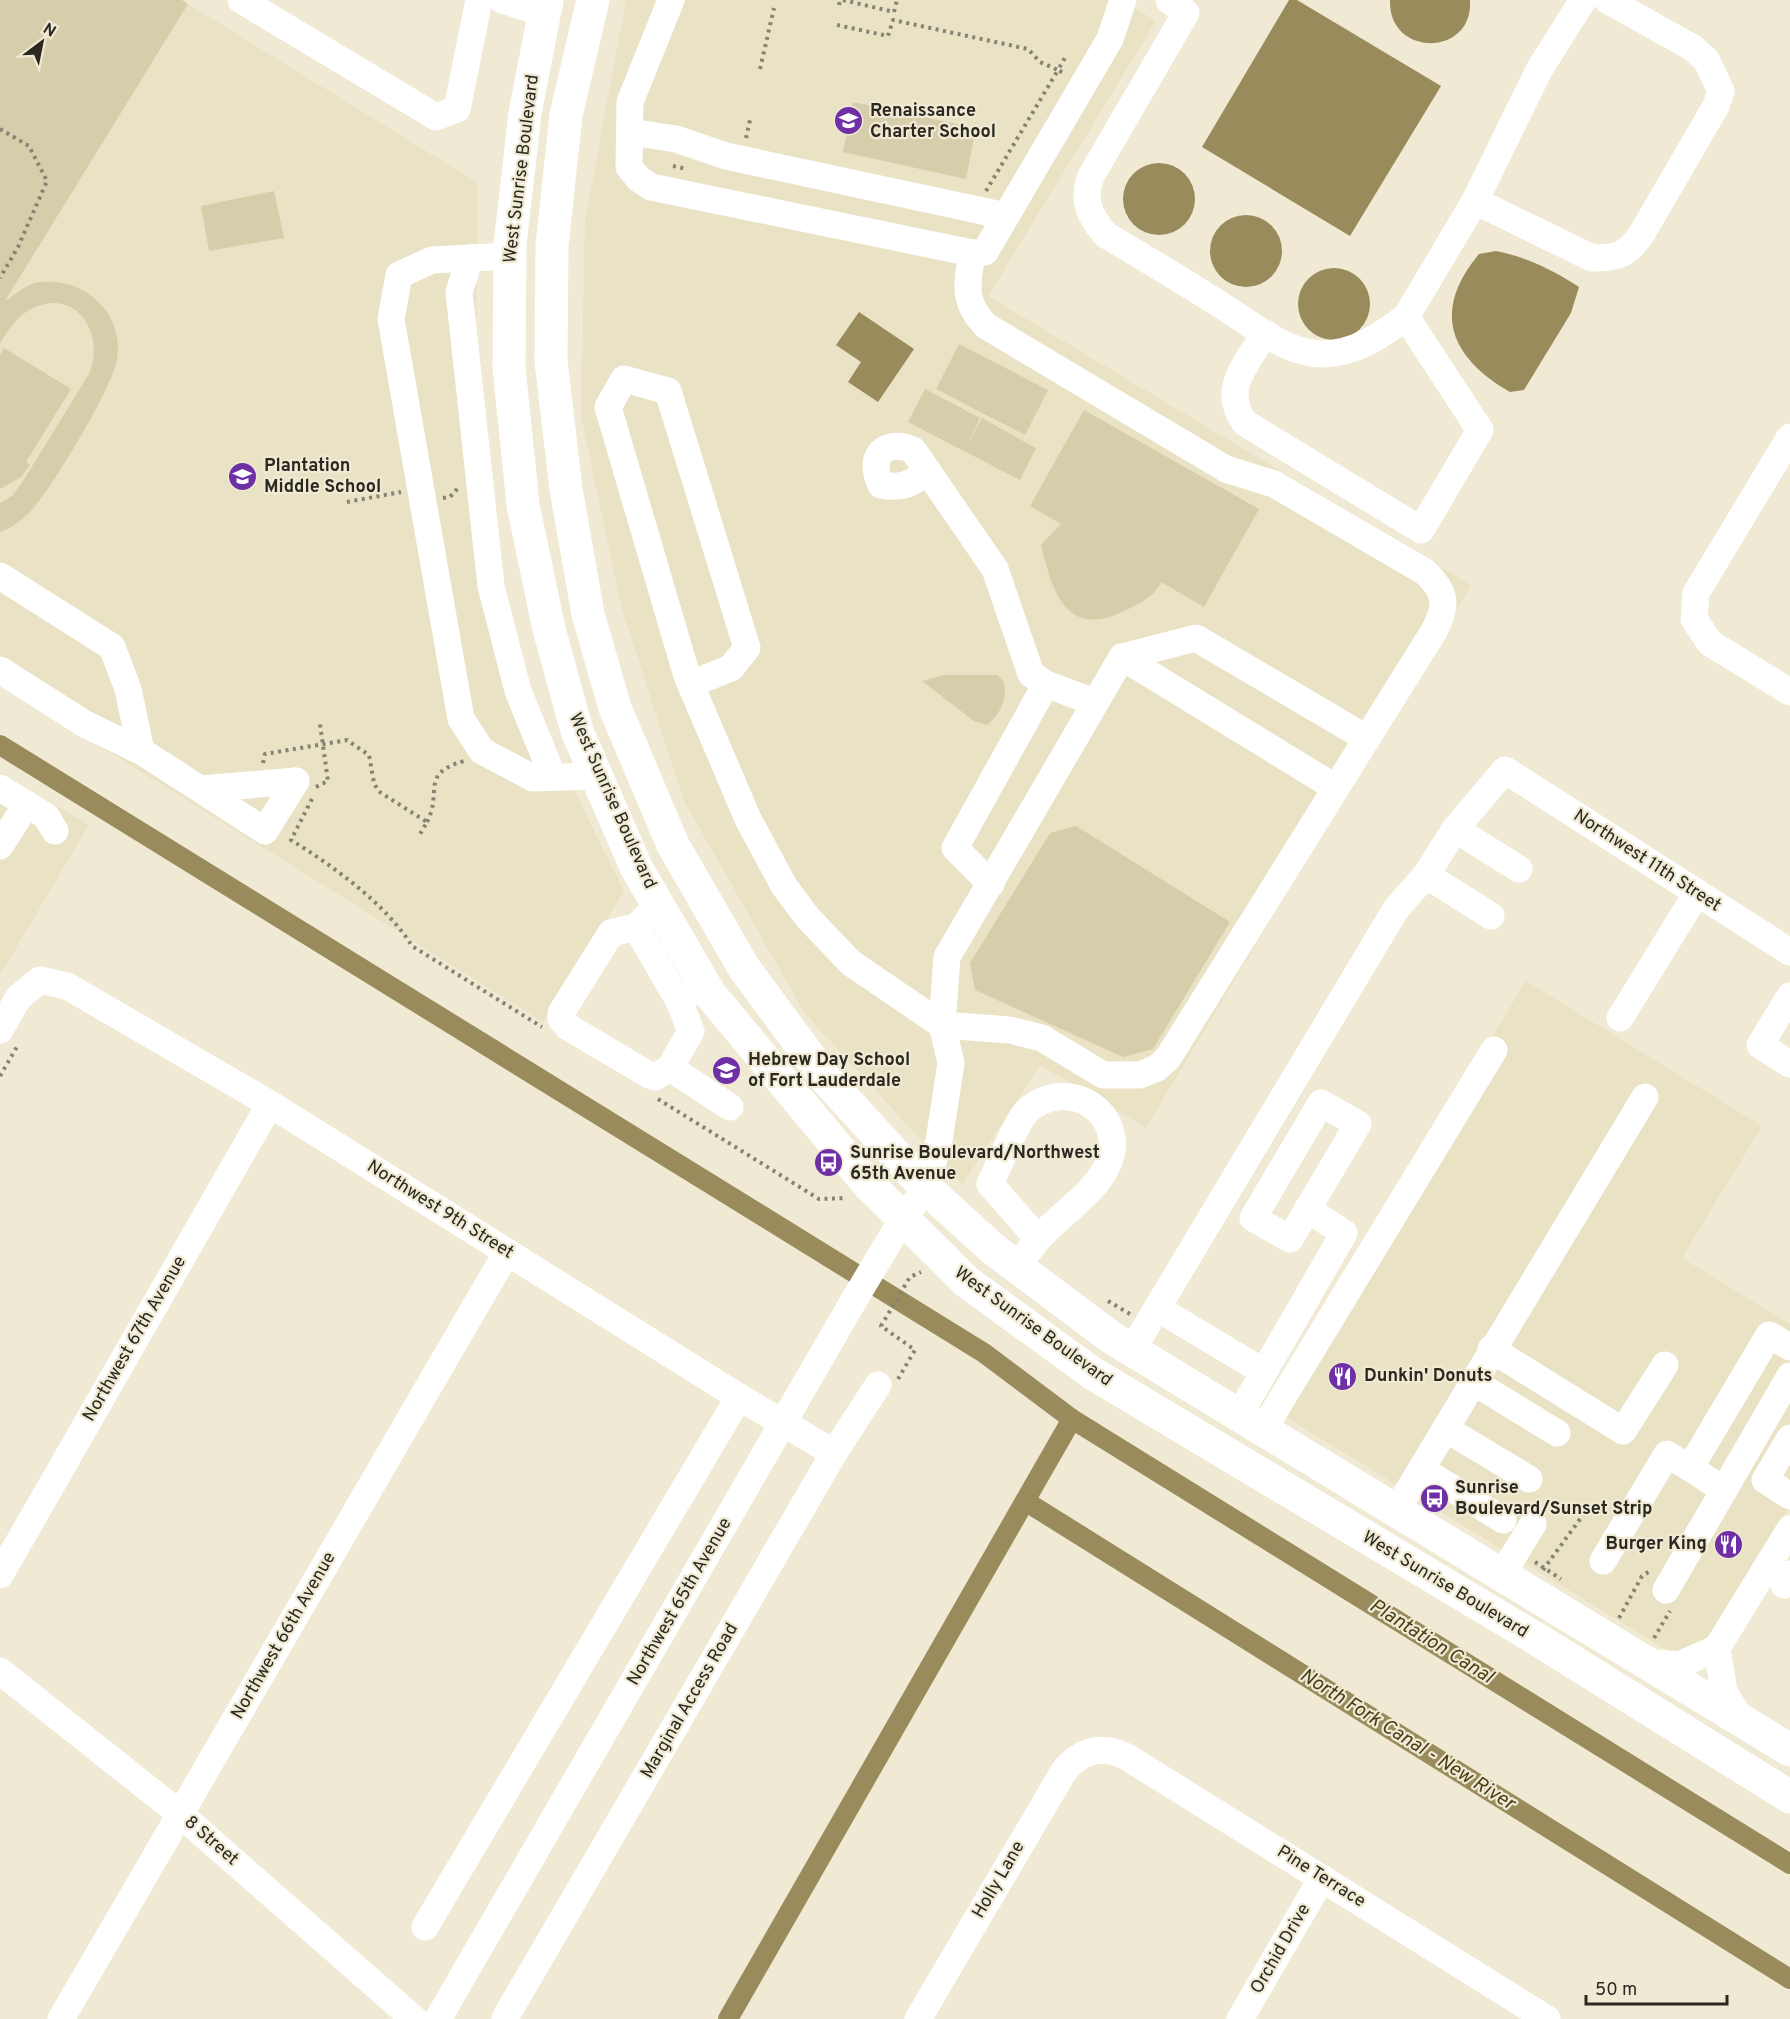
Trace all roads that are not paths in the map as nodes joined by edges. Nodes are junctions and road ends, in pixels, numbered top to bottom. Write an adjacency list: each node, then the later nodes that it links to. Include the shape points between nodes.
1 (241, 0): 2 (street, via 436,117 457,109)
2 (478, 0)
3 (502, 0): 10 (street)
4 (593, 0): 16 (highway, West Sunrise Boulevard, via 566,115)
5 (671, 0): 11 (street, via 630,102)
6 (1123, 0): 13 (street, via 1110,39)
7 (1583, 0): 12 (street, via 1539,70)
8 (1607, 0): 12 (street, via 1693,48 1707,61 1721,91 1641,235 1629,251 1611,258 1592,258)
9 (1183, 4): 19 (street, via 1091,176 1085,191 1088,208 1106,235)
10 (546, 6): 15 (highway, West Sunrise Boulevard, via 525,113)
11 (630, 132): 13 (street, via 676,139 726,156); 14 (street, via 629,167 651,187)
12 (1475, 201): 18 (street)
13 (1006, 216): 14 (street, via 985,252)
14 (972, 253): 29 (street, via 968,298 973,312 986,326 1226,468 1274,484 1425,572 1440,586 1442,616)
15 (510, 256): 16 (highway); 17 (street); 31 (highway, West Sunrise Boulevard, via 508,367 523,506 552,641 577,730)
16 (552, 257): 51 (highway, West Sunrise Boulevard, via 551,361 566,489 588,614 615,708 673,845 744,968)
17 (470, 258): 32 (street, via 459,292 491,586 518,691); 32 (street, via 432,260 399,275 391,319 461,719 482,751 534,778)
18 (1406, 317): 19 (street, via 1352,350 1321,354 1299,350); 19 (street, via 1480,430 1421,530 1245,423 1236,411 1233,389)
19 (1265, 333)
20 (1789, 440): 27 (street, via 1696,593 1694,619 1710,643)
21 (928, 471): 26 (street, via 994,569 1031,674)
22 (0, 576): 30 (street, via 112,646 128,689)
23 (1122, 657): 28 (street); 29 (street, via 1196,638); 34 (street)
24 (0, 670): 30 (street, via 85,724)
25 (691, 684): 25 (street, via 608,407 624,379 668,391 747,648 731,668); 50 (street, via 748,819 784,886 851,963)
26 (1046, 684): 28 (street); 42 (street, via 955,848)
27 (1790, 692)
28 (1094, 702): 42 (street)
29 (1366, 738): 34 (street)
30 (141, 751): 35 (street)
31 (597, 776): 32 (street); 44 (highway, West Sunrise Boulevard, via 636,867)
32 (553, 777)
33 (0, 788): 36 (street)
34 (1336, 788): 50 (street, via 1168,1058 1157,1068 1140,1075 1102,1075 1042,1038 1010,1030)
35 (201, 789)
36 (27, 804): 38 (street, via 46,816); 39 (street)
37 (1455, 829): 40 (street); 41 (street); 43 (street, Northwest 11th Street, via 1505,770)
38 (55, 831)
39 (0, 846)
40 (1519, 869)
41 (1426, 875): 45 (street); 68 (street, via 1396,909)
42 (991, 884): 50 (street, via 947,957)
43 (1698, 893): 46 (street, Northwest 11th Street); 49 (street)
44 (647, 916): 47 (highway, West Sunrise Boulevard); 51 (highway, via 678,908 698,919 756,1011 774,1025); 55 (street, via 611,933 561,1013 561,1019 649,1075 655,1077)
45 (1491, 916)
46 (1790, 952)
47 (692, 993): 55 (street, via 691,1031); 61 (highway, West Sunrise Boulevard)
48 (1790, 996): 54 (street, via 1760,1045)
49 (1620, 1018)
50 (942, 1025): 59 (street, via 951,1064 939,1141)
51 (789, 1028): 59 (highway, West Sunrise Boulevard, via 826,1080)
52 (12, 1032): 57 (street, Northwest 9th Street, via 18,998 40,980 67,986)
53 (1494, 1050): 75 (street)
54 (1790, 1064)
55 (670, 1068): 58 (street)
56 (1645, 1097): 67 (street)
57 (270, 1104): 63 (street, Northwest 9th Street); 91 (street, Northwest 67th Avenue)
58 (730, 1107)
59 (926, 1188): 61 (street, Northwest 65th Avenue); 64 (highway, West Sunrise Boulevard)
60 (1307, 1209): 60 (street, via 1358,1124 1321,1104 1252,1218 1290,1239); 70 (street, via 1344,1233)
61 (902, 1220): 76 (street, Northwest 65th Avenue); 100 (highway, West Sunrise Boulevard, via 967,1282 1092,1373)
62 (1038, 1239): 62 (street, via 990,1185 1025,1113 1050,1096 1070,1095 1085,1100 1099,1112 1110,1131 1113,1147 1100,1178); 64 (street)
63 (507, 1252): 74 (street, Northwest 9th Street); 101 (street, Northwest 66th Avenue)
64 (1017, 1267): 68 (highway, West Sunrise Boulevard)
65 (1172, 1317): 70 (street)
66 (1790, 1347): 81 (street, via 1769,1335)
67 (1491, 1349): 69 (street, via 1623,1431); 72 (street)
68 (1132, 1350): 75 (highway, West Sunrise Boulevard)
69 (1665, 1365)
70 (1264, 1372): 75 (street)
71 (1790, 1376): 84 (street)
72 (1472, 1381): 77 (street); 78 (street)
73 (878, 1385): 80 (street, Marginal Access Road)
74 (739, 1397): 76 (street, Northwest 9th Street); 103 (street)
75 (1251, 1422): 86 (highway, West Sunrise Boulevard)
76 (783, 1424): 80 (street, Northwest 9th Street); 107 (street, Northwest 65th Avenue)
77 (1446, 1429): 82 (street); 83 (street)
78 (1557, 1433)
79 (1790, 1438): 85 (street, via 1765,1480)
80 (834, 1453): 104 (street, Marginal Access Road)
81 (1690, 1468): 84 (street); 90 (street, via 1667,1454)
82 (1421, 1470): 86 (street); 87 (street)
83 (1529, 1479)
84 (1724, 1490): 93 (street)
85 (1790, 1496)
86 (1396, 1511): 92 (highway, West Sunrise Boulevard)
87 (1503, 1520)
88 (1533, 1524): 92 (street)
89 (1790, 1529): 94 (street)
90 (1603, 1561)
91 (0, 1575)
92 (1502, 1575): 95 (highway, West Sunrise Boulevard)
93 (1666, 1590)
94 (1717, 1648): 95 (street, via 1678,1665); 97 (street, via 1724,1692)
95 (1645, 1662): 97 (highway, West Sunrise Boulevard)
96 (0, 1671): 101 (street, 8 Street)
97 (1741, 1720): 98 (highway, West Sunrise Boulevard)
98 (1790, 1750)
99 (1090, 1751): 102 (street, Pine Terrace, via 1111,1750 1127,1757); 108 (street, Holly Lane, via 1070,1764 1057,1782)
100 (1790, 1797)
101 (180, 1814): 105 (street, Northwest 66th Avenue); 106 (street, 8 Street)
102 (1322, 1878): 109 (street, Orchid Drive); 110 (street, Pine Terrace)
103 (425, 1927)
104 (505, 2018)
105 (61, 2019)
106 (414, 2019)
107 (438, 2019)
108 (918, 2019)
109 (1240, 2019)
110 (1547, 2019)

